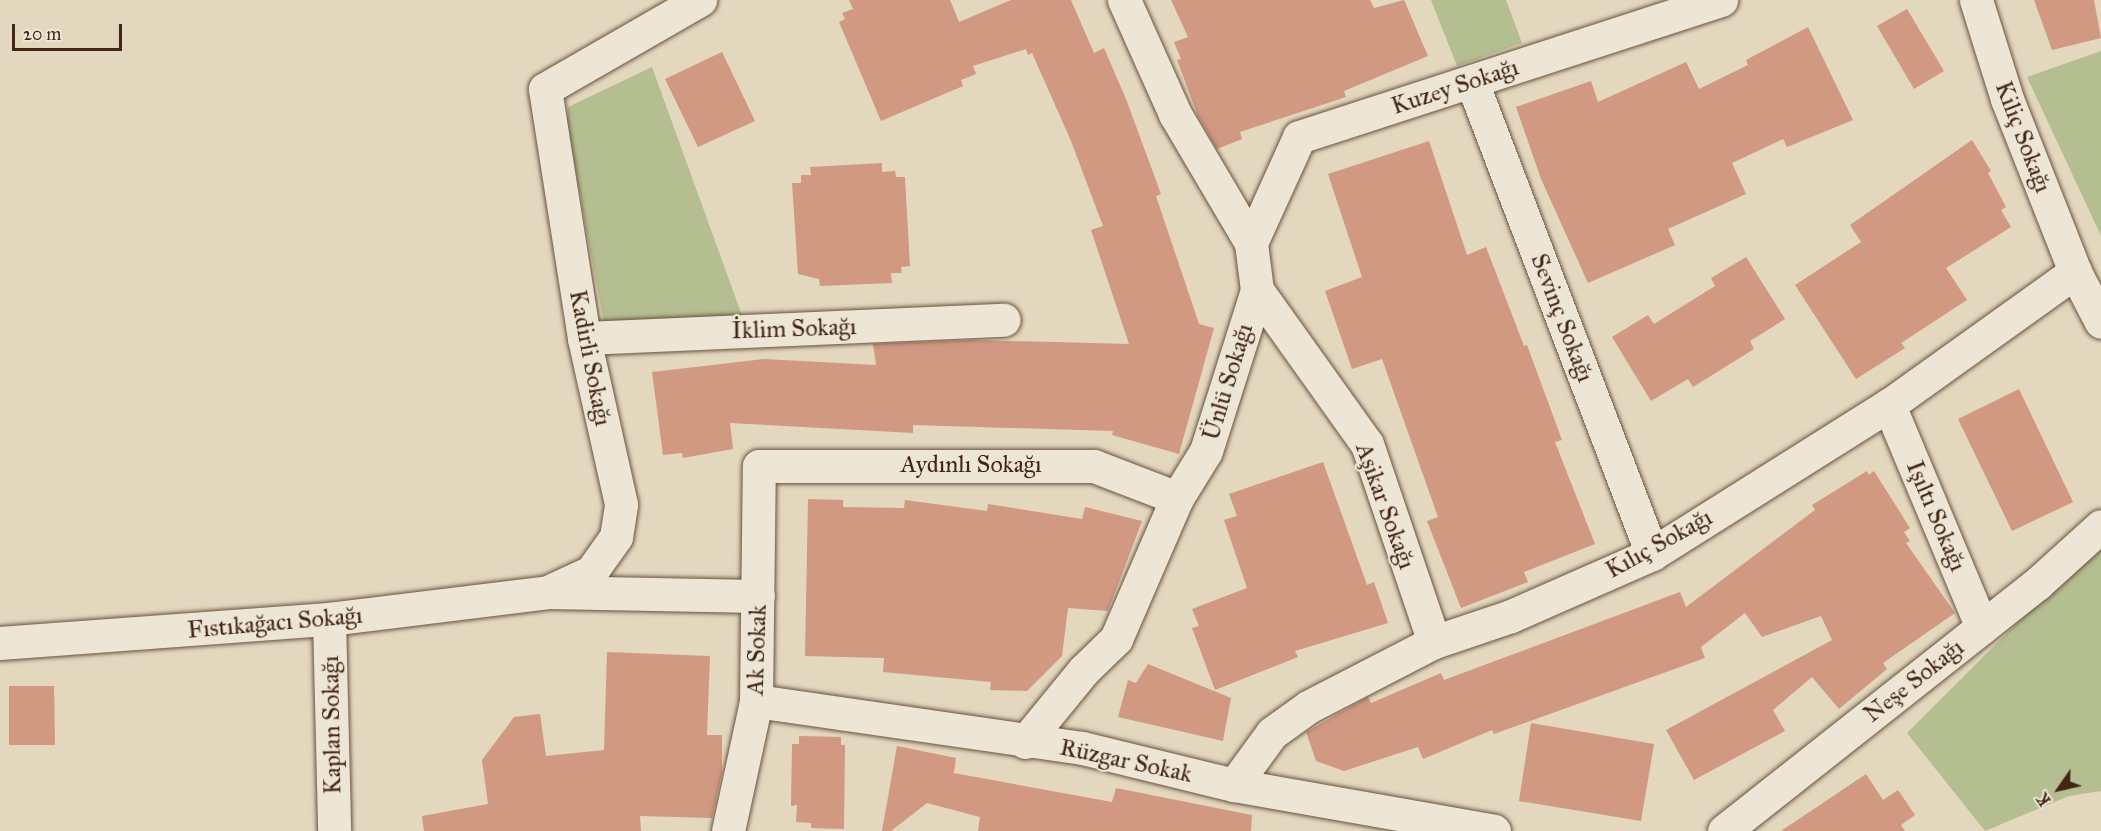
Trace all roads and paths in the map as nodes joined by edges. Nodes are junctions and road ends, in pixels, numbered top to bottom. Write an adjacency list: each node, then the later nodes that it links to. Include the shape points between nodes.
1 (700, 0): 11 (street, Kadirli Sokağı, via 545,88)
2 (1124, 0): 6 (street, Ünlü Sokağı, via 1175,114)
3 (1721, 0): 5 (street, Kuzey Sokağı)
4 (1976, 0): 7 (street, Kiliç Sokağı, via 2007,99)
5 (1472, 82): 6 (street, Kuzey Sokağı, via 1299,136); 16 (street, Sevinç Sokağı)
6 (1251, 243): 8 (street, Ünlü Sokağı)
7 (2075, 272): 10 (street, Kiliç Sokağı); 12 (street, Kılıç Sokağı)
8 (1257, 290): 14 (street, Ünlü Sokağı, via 1206,451); 21 (street, Aşikar Sokağı, via 1367,444)
9 (1004, 320): 11 (street, İklim Sokağı)
10 (2101, 322)
11 (584, 338): 17 (street, Kadirli Sokağı, via 621,504 616,537 591,572)
12 (1889, 405): 16 (street, Kılıç Sokağı); 20 (street, Işıltı Sokağı)
13 (759, 466): 14 (street, Aydınlı Sokağı, via 1094,466); 18 (street, Ak Sokak)
14 (1177, 498): 24 (street, Ünlü Sokağı, via 1116,639 1084,670)
15 (2101, 526): 20 (street, Neşe Sokağı)
16 (1653, 554): 21 (street, Kılıç Sokağı, via 1511,616)
17 (548, 592): 18 (street); 19 (street, Fıstıkağacı Sokağı)
18 (758, 596): 23 (street, Ak Sokak)
19 (329, 619): 22 (street, Fıstıkağacı Sokağı); 26 (street, Kaplan Sokağı)
20 (1982, 627): 29 (street, Neşe Sokağı)
21 (1434, 642): 25 (street, Kılıç Sokağı, via 1299,713 1272,733)
22 (0, 643)
23 (756, 701): 24 (street, Rüzgar Sokak); 27 (street, Ak Sokak)
24 (1025, 742): 25 (street, Rüzgar Sokak, via 1082,748)
25 (1234, 785): 28 (street, Rüzgar Sokak)
26 (334, 831)
27 (728, 831)
28 (1494, 831)
29 (1724, 831)

